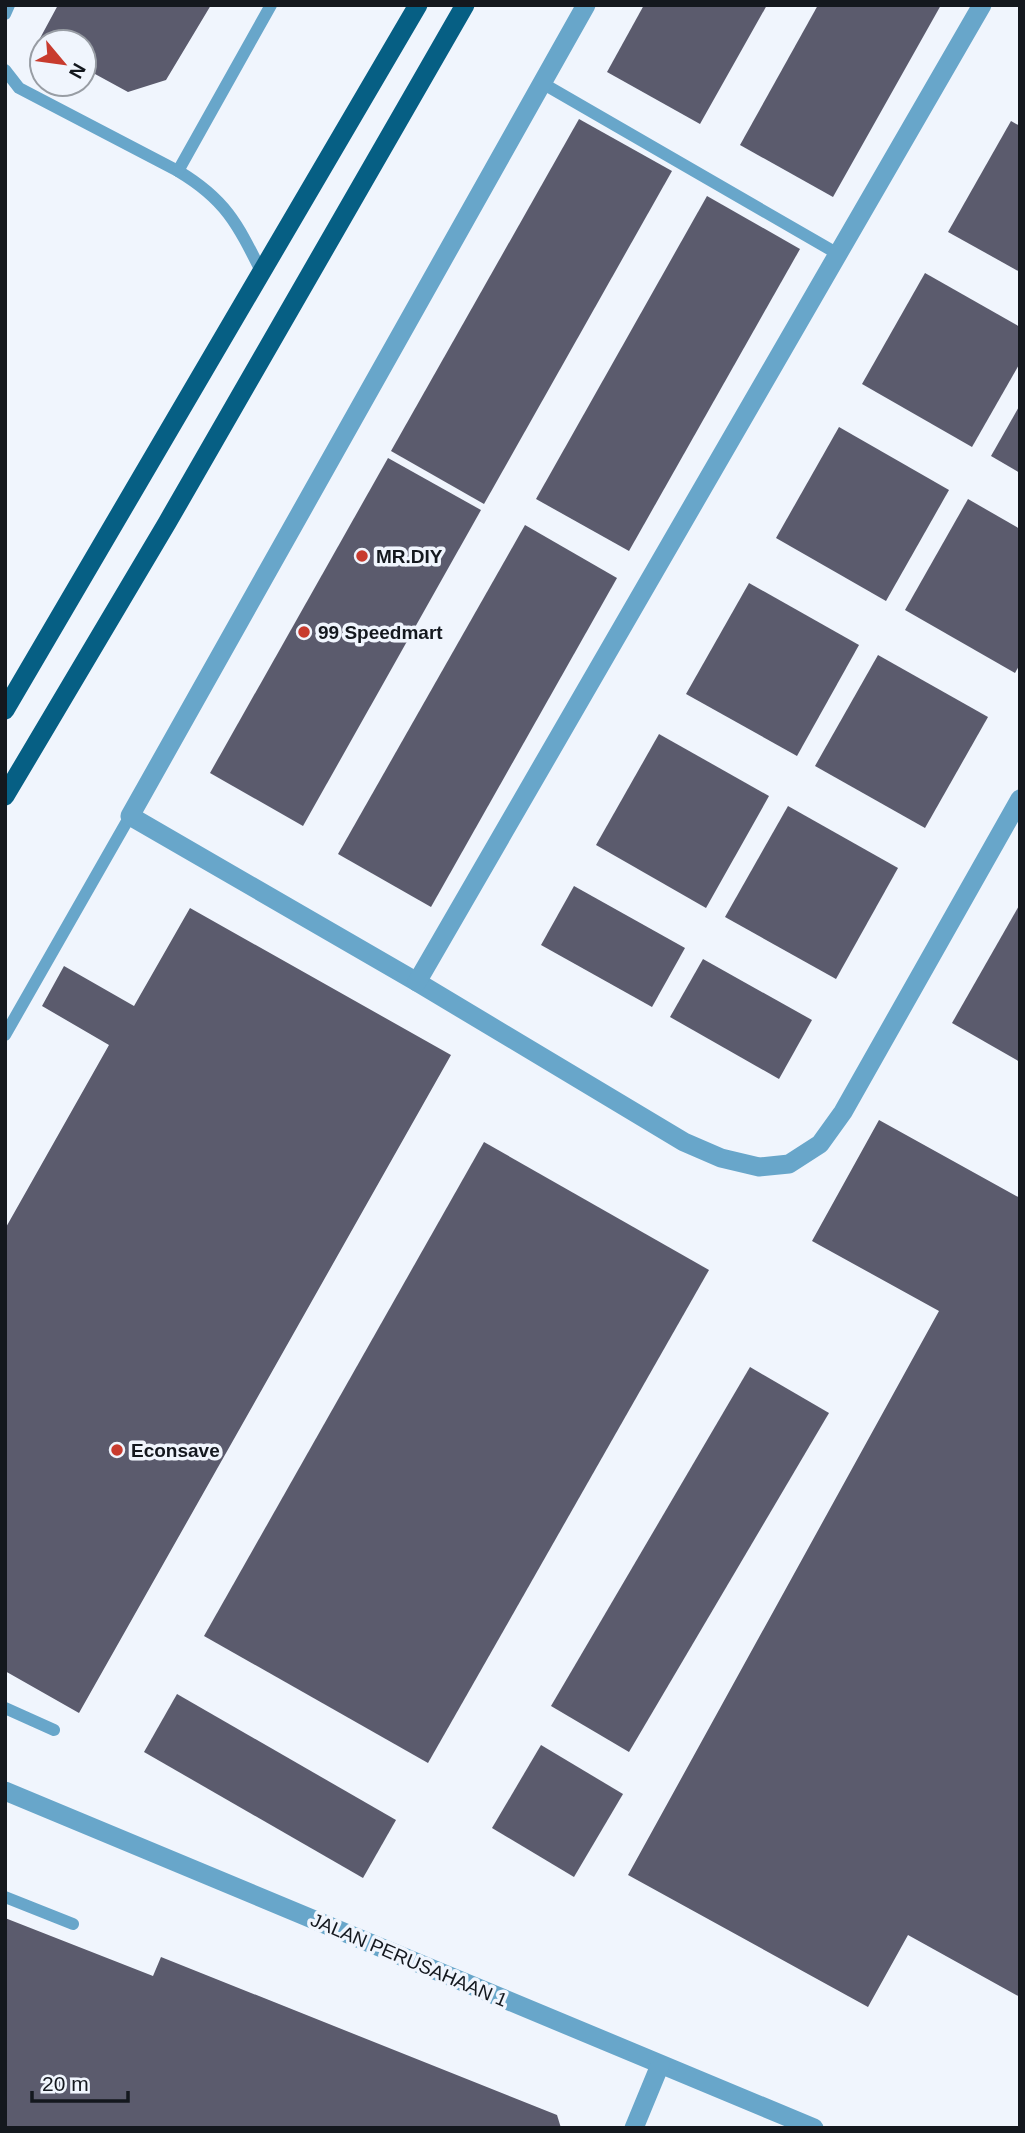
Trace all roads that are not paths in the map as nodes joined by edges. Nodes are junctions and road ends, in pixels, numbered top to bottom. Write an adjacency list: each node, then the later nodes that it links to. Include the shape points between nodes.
1 (9, 5): 7 (lane)
2 (271, 5): 12 (lane)
3 (418, 5): 14 (main road)
4 (465, 5): 16 (main road)
5 (586, 5): 9 (street)
6 (982, 5): 13 (street)
7 (5, 14)
8 (5, 71): 11 (lane)
9 (542, 83): 13 (lane); 18 (street)
10 (5, 90): 11 (lane)
11 (21, 90): 12 (lane)
12 (178, 171): 14 (lane, via 224,206)
13 (838, 254): 19 (street)
14 (261, 271): 15 (main road)
15 (5, 710)
16 (5, 796)
17 (1020, 799): 19 (street, via 843,1112 820,1144 789,1164 759,1167 684,1142)
18 (130, 816): 19 (street); 20 (lane)
19 (417, 982)
20 (5, 1035)
21 (5, 1709): 22 (lane)
22 (54, 1730)
23 (5, 1791): 26 (street, JALAN PERUSAHAAN 1)
24 (5, 1897): 25 (lane)
25 (73, 1924)
26 (660, 2065): 27 (street); 28 (street, JALAN PERUSAHAAN 1)
27 (634, 2128)
28 (814, 2128)

